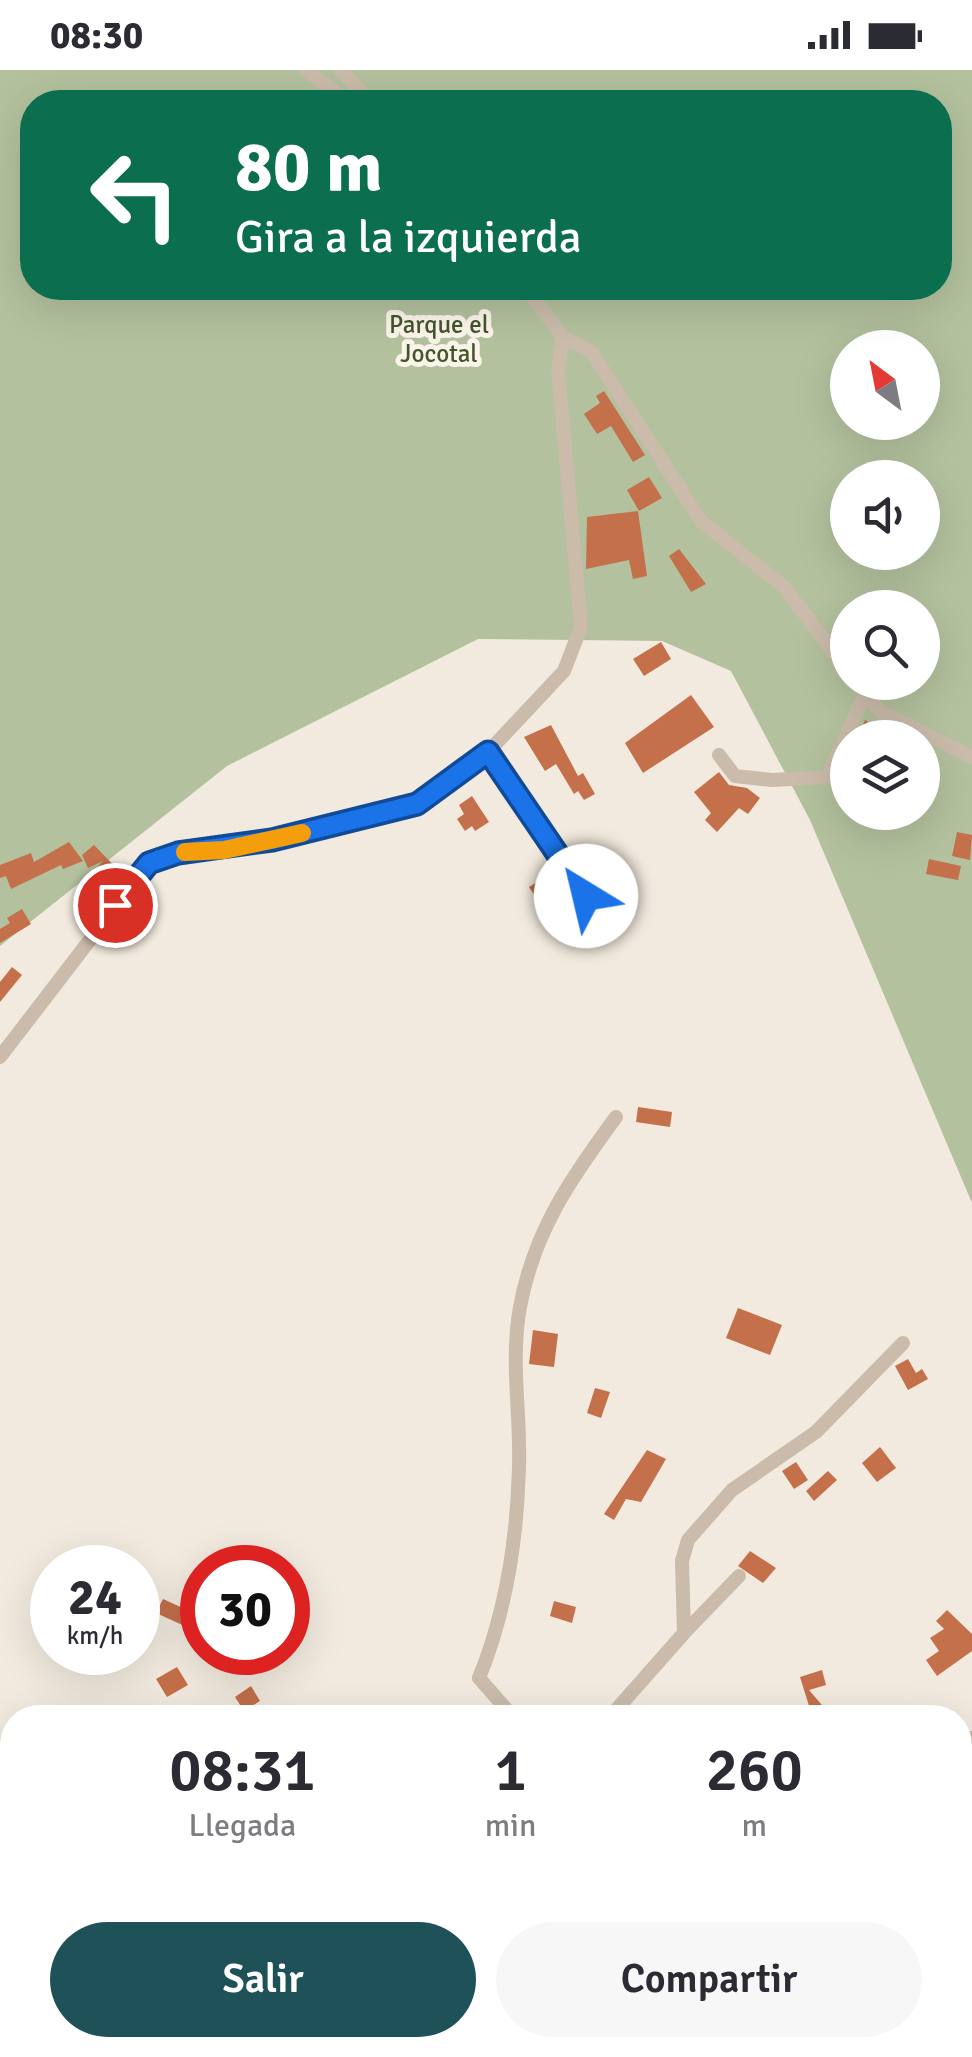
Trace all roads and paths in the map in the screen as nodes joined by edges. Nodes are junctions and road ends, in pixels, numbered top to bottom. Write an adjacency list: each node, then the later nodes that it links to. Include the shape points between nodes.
1 (306, 70): 3 (street)
2 (341, 70): 4 (street)
3 (332, 90)
4 (359, 90)
5 (535, 300): 6 (street)
6 (563, 337): 7 (street, via 590,351 701,521 784,587); 10 (street, via 558,370 581,627 564,671)
7 (830, 647)
8 (862, 700): 11 (street, via 827,777 735,776)
9 (869, 700): 12 (street, via 893,719)
10 (488, 752): 13 (street); 14 (street, via 417,804 149,863)
11 (719, 755)
12 (972, 757)
13 (586, 896)
14 (0, 1057)
15 (616, 1117): 19 (street, via 561,1191 520,1307 511,1570 479,1678)
16 (902, 1343): 18 (street, via 816,1432 732,1490 688,1540 682,1561)
17 (739, 1576): 18 (street)
18 (684, 1633): 20 (street)
19 (503, 1705)
20 (620, 1705)

